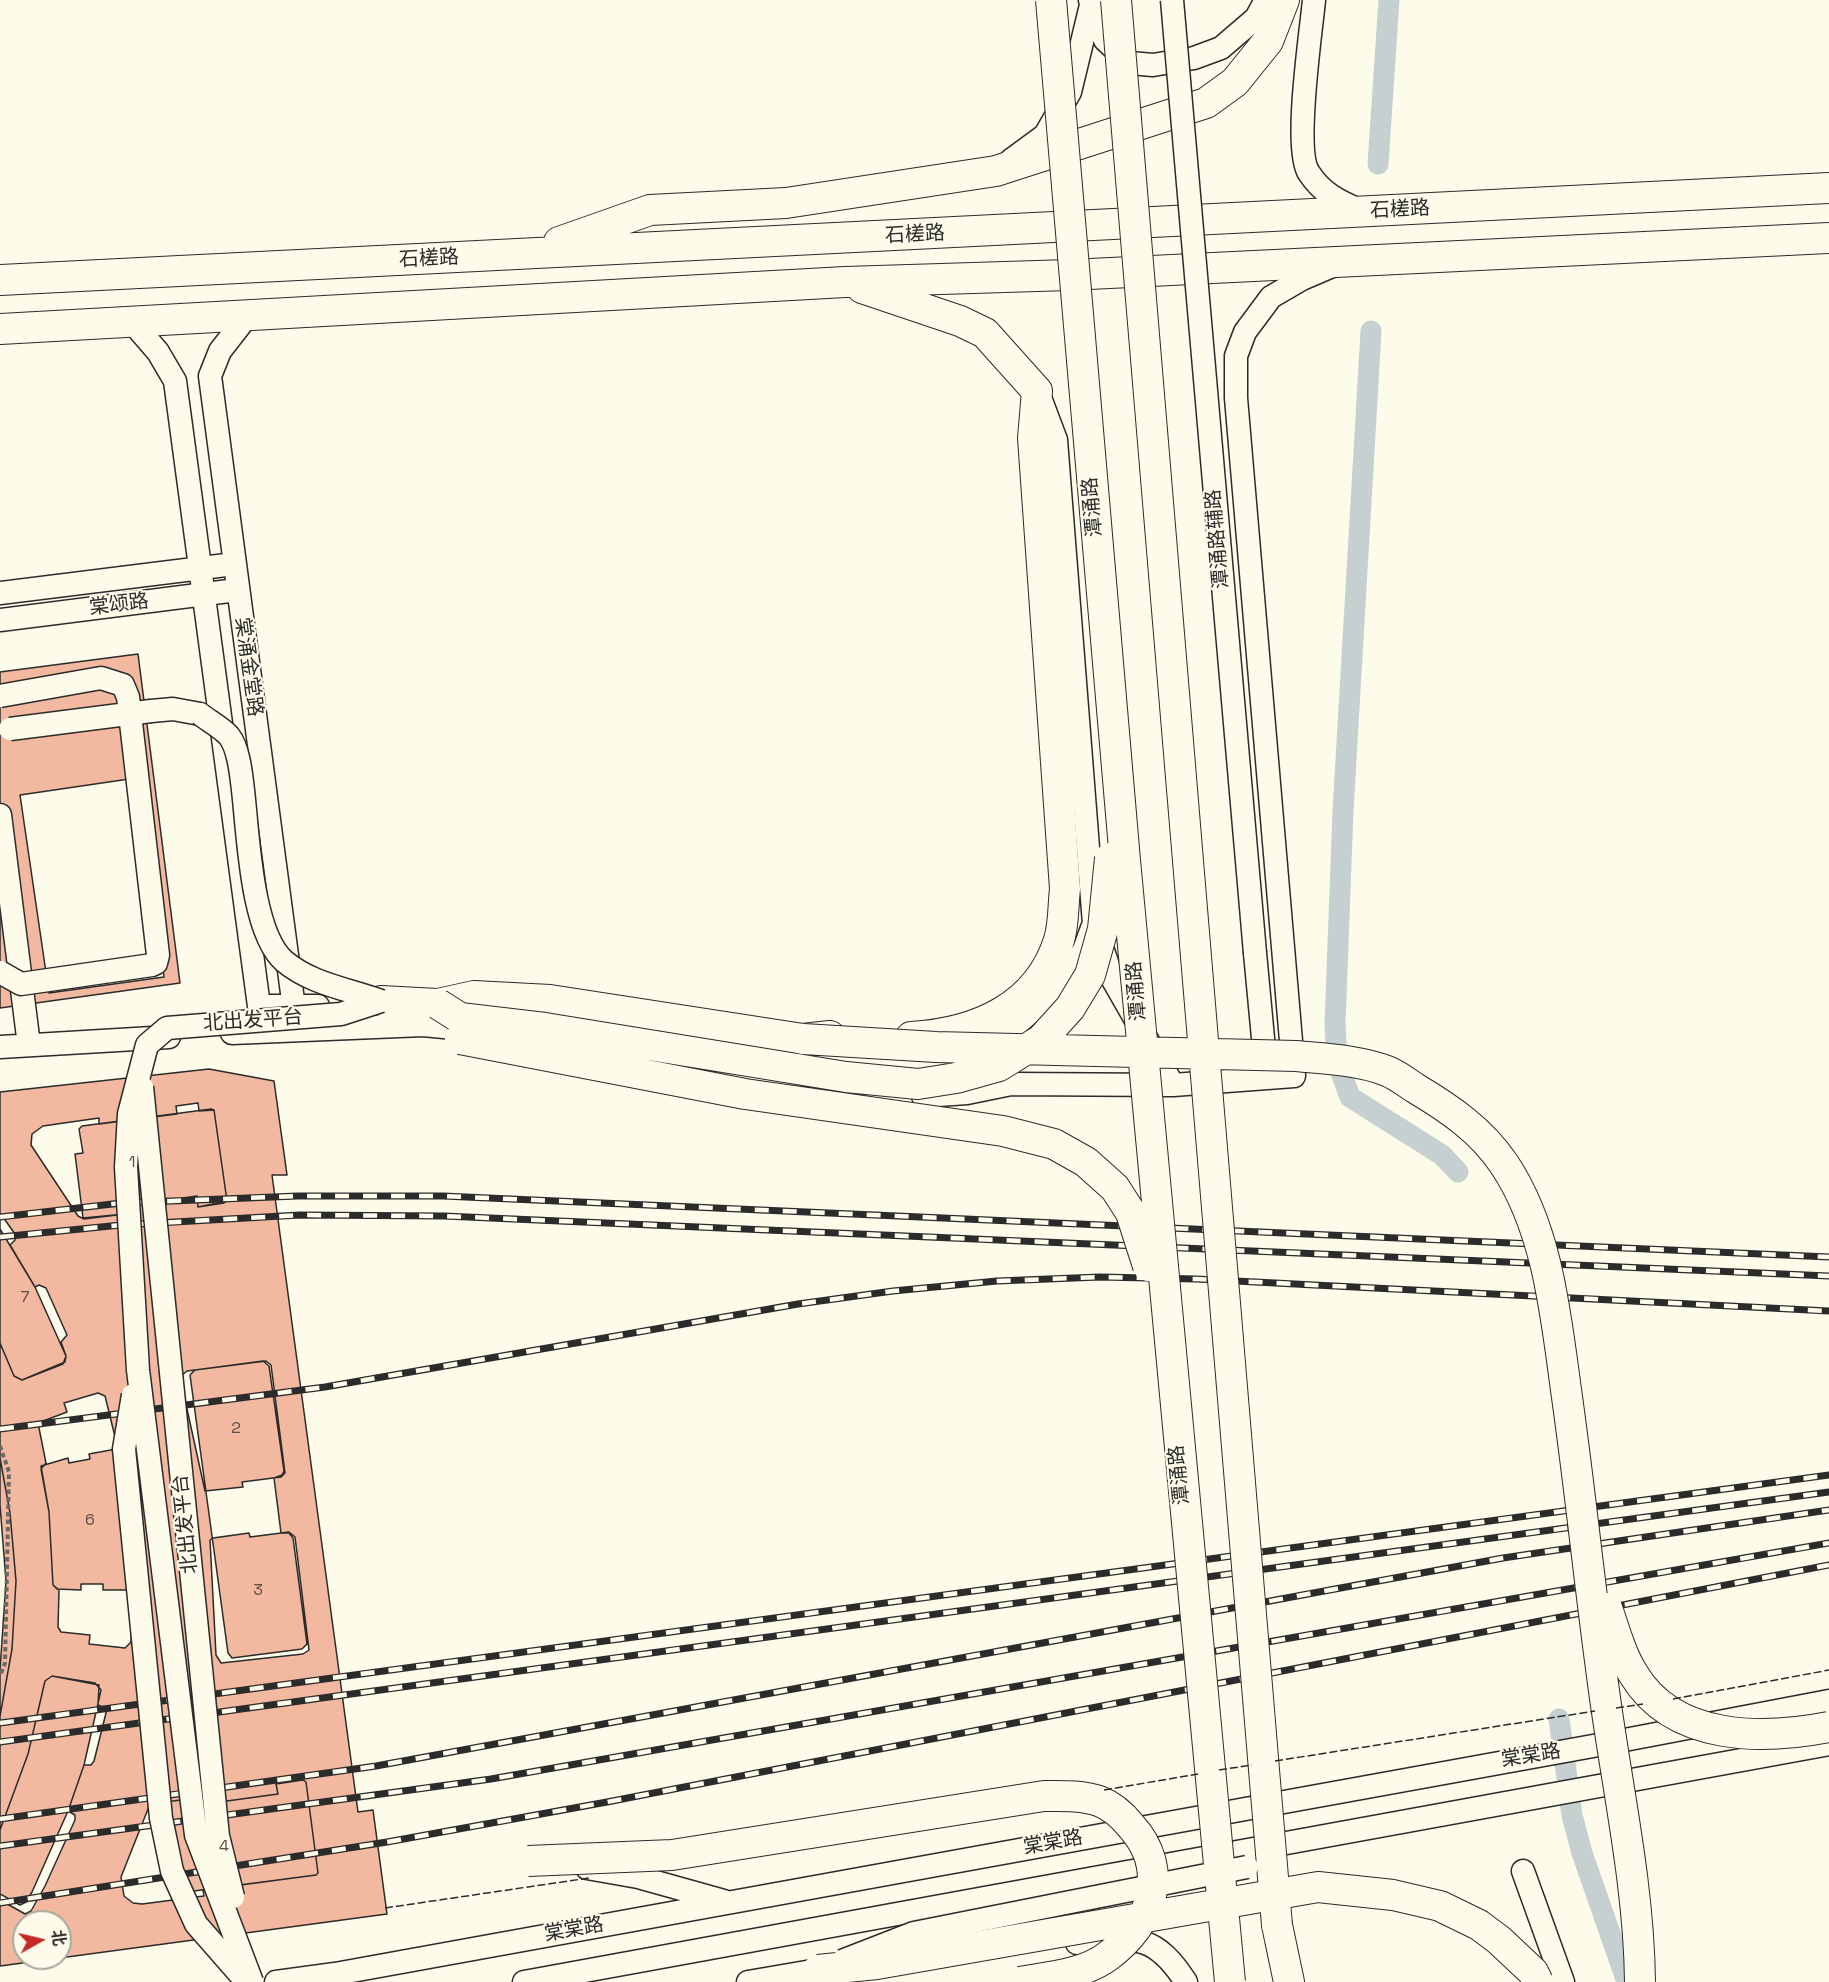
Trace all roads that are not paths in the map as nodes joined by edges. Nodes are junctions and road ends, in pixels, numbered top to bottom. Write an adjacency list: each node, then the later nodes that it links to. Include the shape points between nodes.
1 (1051, 0): 27 (main road, 潭涌路, bridge)
2 (1172, 0): 45 (street, 潭涌路辅路, bridge)
3 (1266, 0): 6 (street, via 1256,18 1221,48 1194,58 1153,65 1130,63 1105,40)
4 (1284, 0): 7 (main road, via 1269,41 1235,82 1206,103)
5 (1314, 0): 9 (street, via 1301,147 1307,171 1331,198)
6 (1099, 2): 7 (street, via 1070,92 1045,135); 58 (main road, bridge)
7 (996, 171): 11 (main road, via 786,203 650,210)
8 (1829, 188): 9 (main road, 石槎路)
9 (1364, 212): 11 (main road, 石槎路)
10 (1829, 238): 12 (main road)
11 (527, 253): 13 (main road, 石槎路)
12 (1344, 261): 14 (main road); 45 (street, via 1271,297 1245,332 1236,356 1236,398 1294,1076)
13 (0, 280)
14 (845, 282): 15 (main road); 18 (main road, via 985,333)
15 (248, 315): 16 (main road); 19 (street, 棠涌金堂路, via 220,351 210,376)
16 (133, 323): 17 (main road); 20 (street, 棠涌金堂路, via 159,352 175,381)
17 (0, 329)
18 (1038, 391): 30 (street, via 1056,440); 41 (main road, bridge, via 1033,438 1065,889 1060,937 1040,979 1026,997 974,1027 912,1037 856,1034)
19 (234, 564): 20 (street, 棠颂路); 21 (street, 棠涌金堂路)
20 (201, 568): 22 (street, 棠颂路); 23 (street, 棠涌金堂路)
21 (237, 590): 23 (street, 棠颂路); 36 (street, 棠涌金堂路)
22 (0, 593)
23 (203, 594): 24 (street, 棠颂路); 35 (street, 棠涌金堂路)
24 (0, 620)
25 (0, 696): 32 (street, bridge, via 101,678 123,684 128,697 158,955 152,964 21,984)
26 (0, 700): 31 (street, bridge, via 109,684 123,693 154,947 150,960 18,977)
27 (1110, 708): 34 (main road, bridge, via 1110,873 1103,929 1090,975 1070,1008 1041,1040 999,1066 918,1084 846,1077 460,1018); 48 (main road, 潭涌路, bridge)
28 (0, 731): 33 (street, bridge, via 173,709 200,714 229,736 241,776 256,900 262,923 282,960 315,981)
29 (0, 815): 42 (street)
30 (1094, 924): 36 (street, via 1084,950 1057,989 1023,1020 979,1057 926,1068 485,1011 345,1005); 46 (street, via 1113,980)
31 (0, 962)
32 (0, 972)
33 (381, 1001): 34 (main road); 44 (street, 北出发平台, bridge, via 341,1014 167,1028 147,1045)
34 (438, 1004): 41 (main road, via 474,996 549,1000)
35 (260, 1006): 36 (street); 39 (street, 棠涌金堂路)
36 (293, 1007): 38 (street, 棠涌金堂路)
37 (367, 1027): 38 (street); 40 (street); 46 (street, via 460,1027 920,1096 1011,1083)
38 (297, 1030): 39 (street)
39 (262, 1032): 42 (street)
40 (460, 1039): 48 (main road, bridge, via 745,1094 1003,1131 1054,1144 1086,1162 1115,1188 1131,1213 1147,1262)
41 (803, 1039): 49 (main road, bridge, via 936,1047 1296,1056 1388,1071 1442,1104 1475,1127 1503,1162 1525,1198 1536,1230 1556,1315)
42 (29, 1045): 43 (street)
43 (0, 1047)
44 (141, 1061): 47 (street, 北出发平台, bridge, via 129,1114 126,1167); 63 (street, 北出发平台, bridge, via 218,1836)
45 (1267, 1077): 46 (street)
46 (1173, 1085)
47 (138, 1370): 62 (street, 北出发平台, bridge, via 124,1449 161,1818 172,1871 196,1924); 63 (street, 北出发平台, bridge, via 196,1835)
48 (1171, 1378): 70 (main road, 潭涌路, bridge)
49 (1587, 1537): 51 (main road, bridge, via 1622,1653 1654,1700 1695,1724 1729,1733 1791,1733); 75 (main road, bridge, via 1640,1953)
50 (1829, 1701): 57 (street, 棠棠路)
51 (1829, 1727)
52 (1829, 1744): 53 (street, 棠棠路)
53 (1316, 1838): 60 (street, bridge, via 1247,1867 914,1933); 65 (street, 棠棠路)
54 (528, 1861): 57 (street, via 616,1872); 68 (main road, bridge, via 672,1855 1044,1796 1076,1796 1100,1802 1121,1815 1143,1839 1151,1858 1154,1886 1148,1907 1132,1935 1106,1958 1065,1974)
55 (1522, 1871): 74 (street)
56 (1373, 1893): 59 (street); 60 (main road, bridge, via 1318,1887 877,1964); 73 (main road, bridge, via 1440,1906 1479,1925 1533,1972)
57 (729, 1902): 61 (street, 棠棠路)
58 (1277, 1925): 71 (main road); 72 (main road)
59 (1077, 1943): 67 (street); 69 (street, via 1147,1941 1165,1953)
60 (818, 1970): 66 (street)
61 (335, 1978): 64 (street, 棠棠路)
62 (247, 1982)
63 (252, 1982)
64 (276, 1982)
65 (524, 1982)
66 (748, 1982)
67 (848, 1982)
68 (1020, 1982)
69 (1186, 1982)
70 (1230, 1982)
71 (1282, 1982)
72 (1290, 1982)
73 (1538, 1982)
74 (1563, 1982)
75 (1640, 1982)

